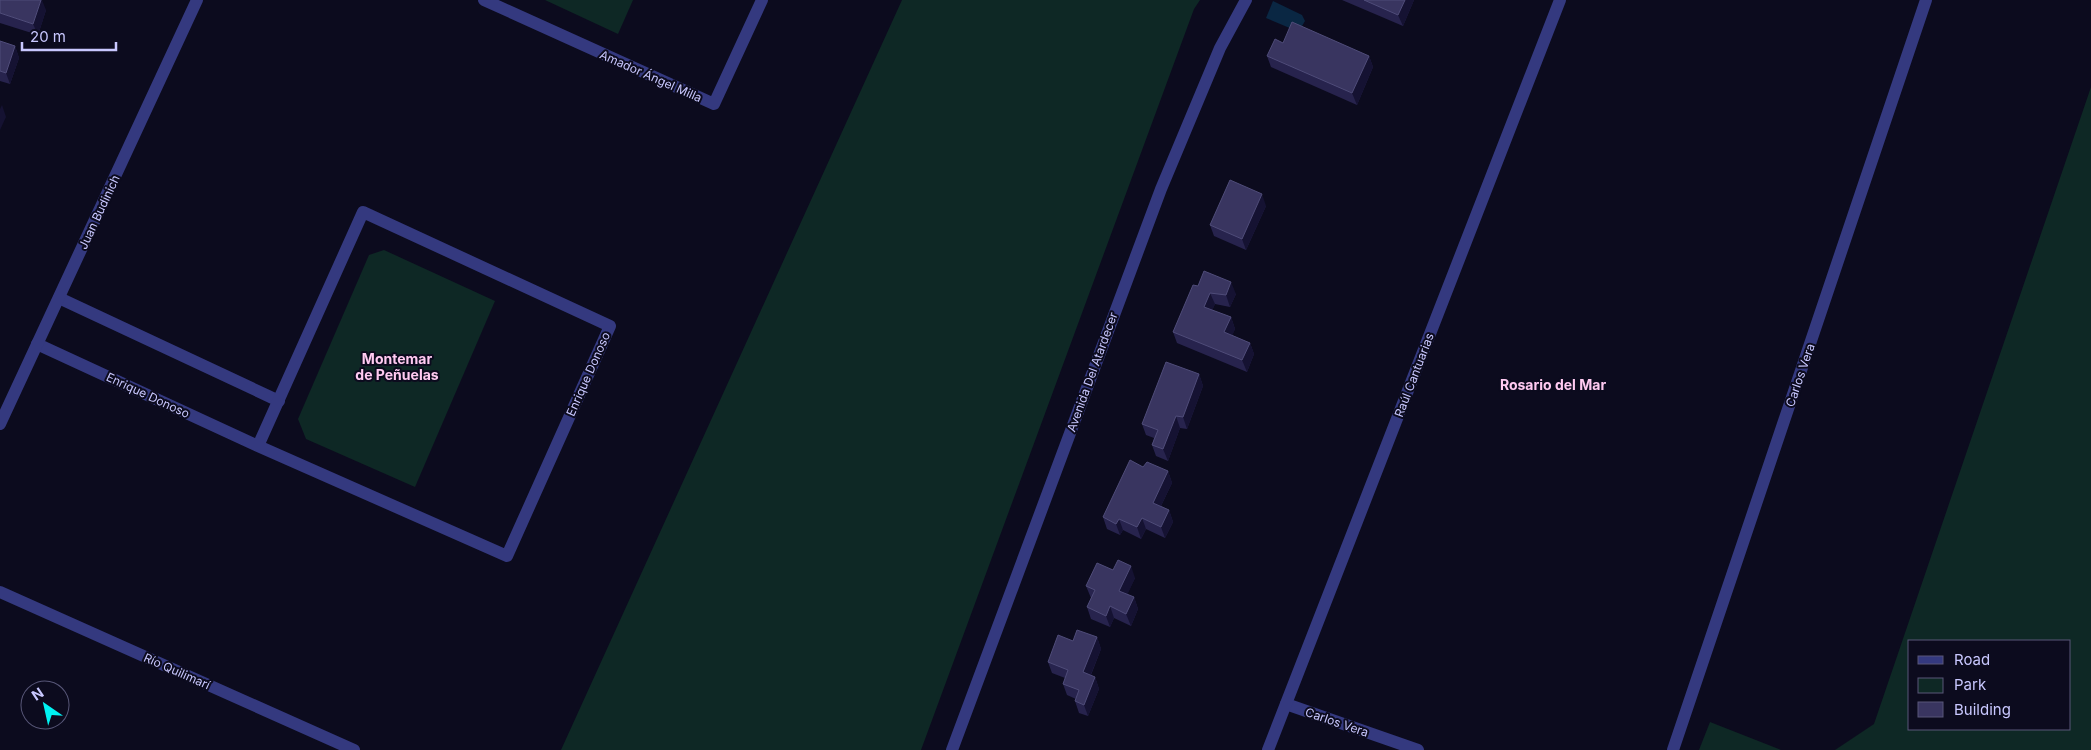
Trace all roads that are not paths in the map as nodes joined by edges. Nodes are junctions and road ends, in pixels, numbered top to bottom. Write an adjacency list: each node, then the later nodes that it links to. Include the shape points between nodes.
1 (197, 0): 7 (street, Juan Budinich)
2 (484, 0): 3 (street, Amador Ángel Milla, via 714,104)
3 (762, 0)
4 (1246, 0): 15 (street, Avenida Del Atardecer, via 1220,48 1161,189)
5 (1560, 0): 13 (street, Raúl Cantuarias)
6 (1926, 0): 18 (street, Carlos Vera)
7 (59, 298): 8 (street, Juan Budinich); 9 (street)
8 (37, 344): 10 (street, Juan Budinich); 11 (street, Enrique Donoso)
9 (278, 401): 11 (street, Enrique Donoso); 11 (street, Enrique Donoso, via 363,212 610,326 507,556)
10 (0, 424)
11 (258, 446)
12 (0, 592): 14 (street, Río Quilimarí)
13 (1286, 704): 16 (street, Raúl Cantuarias); 17 (street, Carlos Vera)
14 (354, 750)
15 (952, 750)
16 (1268, 750)
17 (1418, 750)
18 (1673, 750)

